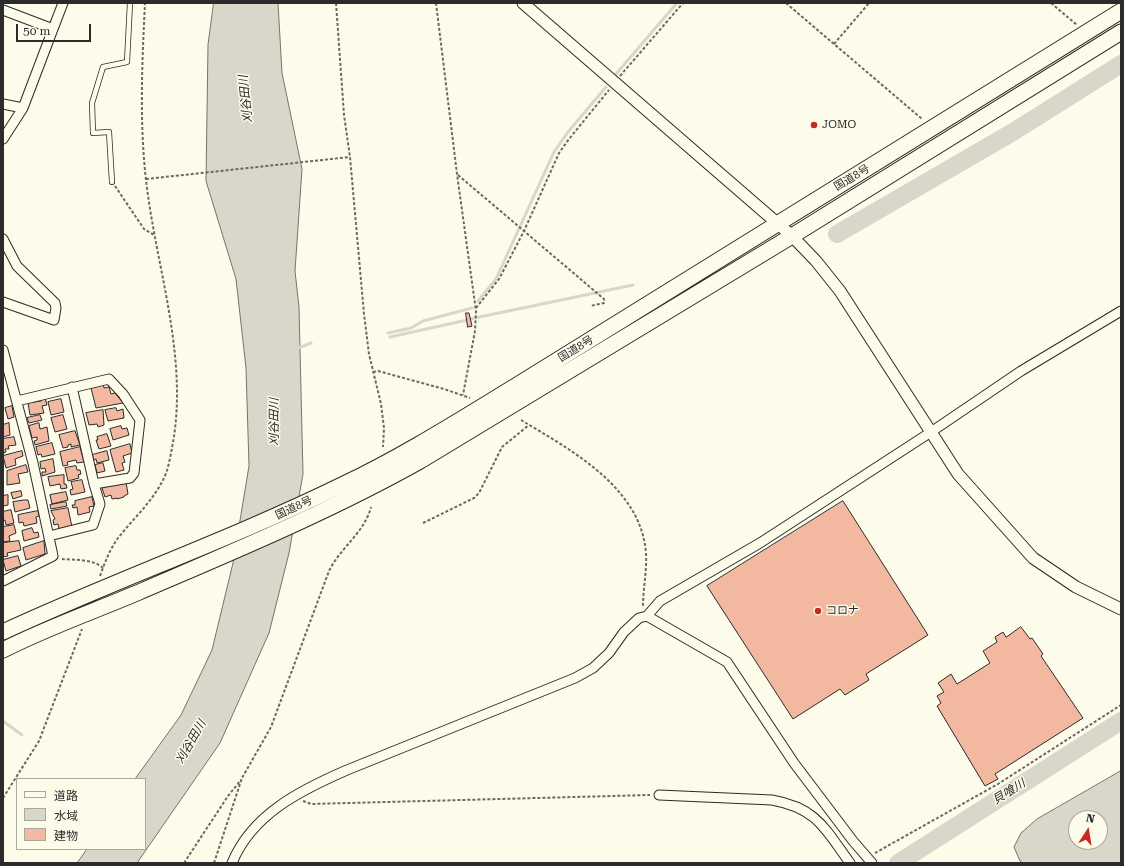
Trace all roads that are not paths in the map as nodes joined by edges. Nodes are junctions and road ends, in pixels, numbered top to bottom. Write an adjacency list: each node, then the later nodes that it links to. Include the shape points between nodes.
1 (63, 3): 6 (street)
2 (130, 3): 11 (lane, via 127,62 103,67 92,103 92,133 109,132)
3 (523, 3): 12 (street)
4 (3, 10): 6 (street)
5 (1121, 12): 12 (highway, 国道8号)
6 (53, 29): 9 (street)
7 (1121, 32): 13 (highway, 国道8号)
8 (3, 104): 9 (street)
9 (23, 108): 10 (street)
10 (3, 139)
11 (112, 182)
12 (778, 223): 13 (street); 26 (highway, 国道8号, via 463,418 345,484 221,541)
13 (792, 236): 20 (street, via 840,291); 27 (highway, 国道8号, via 457,440 383,482 135,594 62,622)
14 (3, 239): 15 (street, via 17,266 55,303 54,320)
15 (3, 302)
16 (1121, 311): 20 (street, via 1021,371)
17 (3, 350): 19 (street)
18 (72, 387): 19 (street); 21 (street); 21 (street, via 109,379 123,394 140,420 134,473 130,478)
19 (17, 401): 22 (street)
20 (931, 432): 24 (street, via 958,474 1033,558 1076,587); 25 (street, via 760,543 660,602)
21 (94, 484): 22 (street, via 100,504 93,525)
22 (49, 536): 23 (street, via 53,556)
23 (3, 580)
24 (1121, 609)
25 (647, 616): 29 (street, via 727,662 794,763); 30 (street, via 638,618 624,632 610,653 593,668 575,678 347,770 294,796 259,823 247,836)
26 (3, 632)
27 (3, 650)
28 (659, 794): 31 (street, via 787,802 803,808 816,819)
29 (870, 860)
30 (232, 863)
31 (850, 863)

